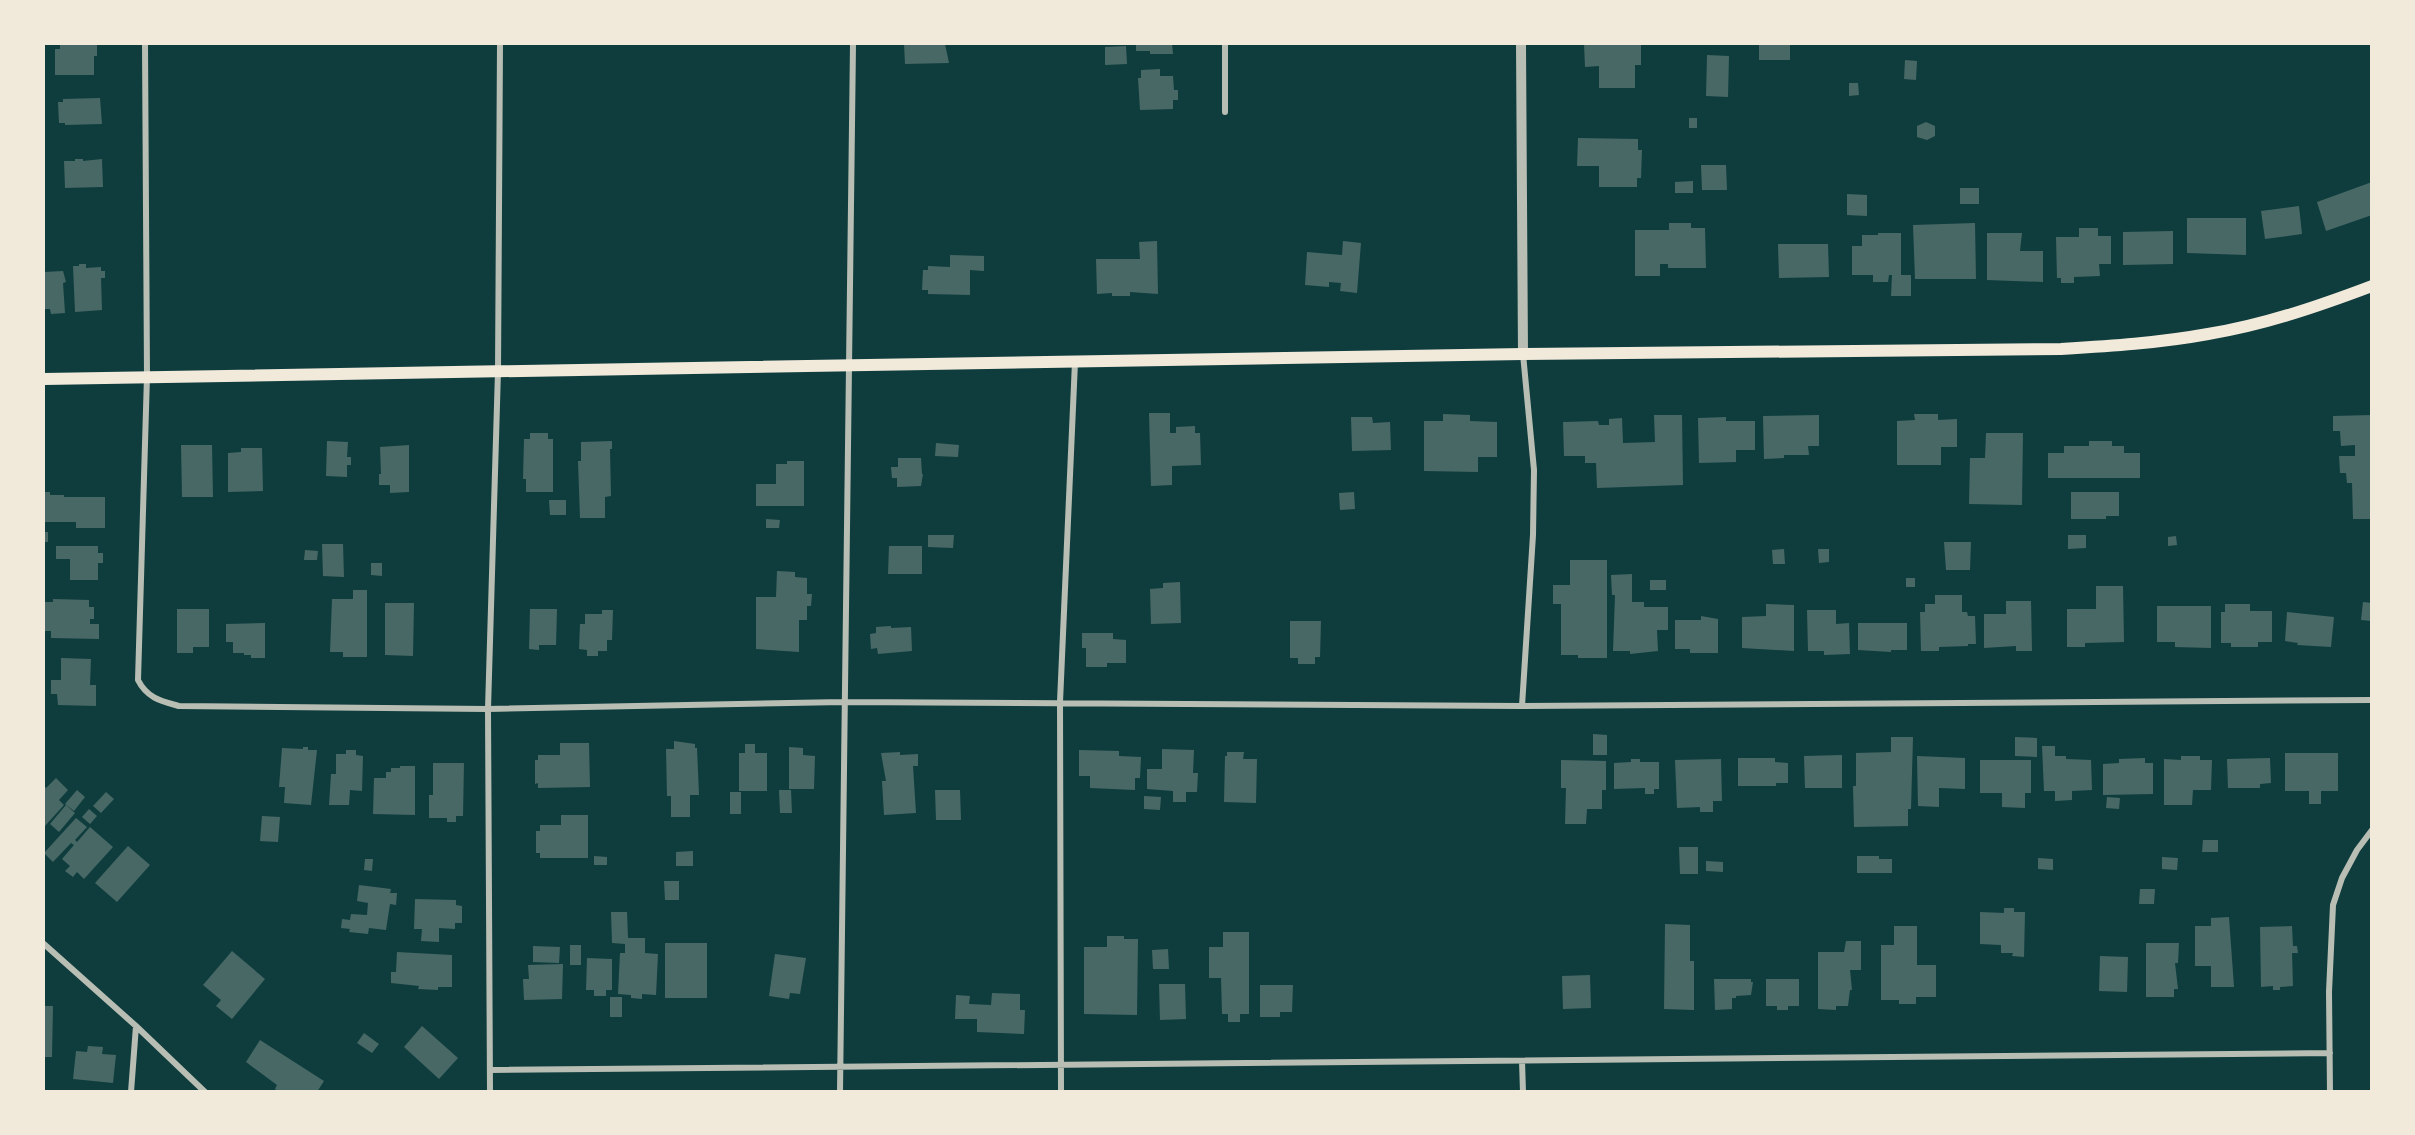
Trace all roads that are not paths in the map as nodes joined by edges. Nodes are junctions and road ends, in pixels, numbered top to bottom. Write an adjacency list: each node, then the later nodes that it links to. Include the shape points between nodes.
1 (145, 44): 12 (street)
2 (500, 44): 11 (street)
3 (853, 44): 10 (street)
4 (1225, 44): 6 (street)
5 (1521, 44): 8 (street)
6 (1225, 112)
7 (2372, 286): 8 (main road, via 2252,324 2140,344 2061,349)
8 (1523, 354): 9 (main road); 17 (street, via 1534,470)
9 (1075, 361): 10 (main road); 16 (street)
10 (850, 366): 11 (main road); 15 (street)
11 (498, 370): 12 (main road); 18 (street)
12 (147, 376): 13 (main road); 18 (street, via 138,680 144,691 155,699 179,706)
13 (44, 379)
14 (2372, 700): 17 (street)
15 (843, 702): 16 (street); 18 (street); 24 (street)
16 (1060, 702): 17 (street); 25 (street)
17 (1522, 706)
18 (488, 709): 26 (street)
19 (2372, 830): 22 (street, via 2342,878 2333,905)
20 (44, 944): 21 (street)
21 (136, 1026): 27 (street); 28 (street)
22 (2330, 1053): 23 (street); 33 (street)
23 (1522, 1061): 25 (street); 32 (street)
24 (840, 1065): 25 (street); 26 (street); 30 (street)
25 (1061, 1065): 31 (street)
26 (490, 1070): 29 (street)
27 (131, 1092)
28 (205, 1092)
29 (490, 1092)
30 (840, 1092)
31 (1061, 1092)
32 (1523, 1092)
33 (2330, 1092)

